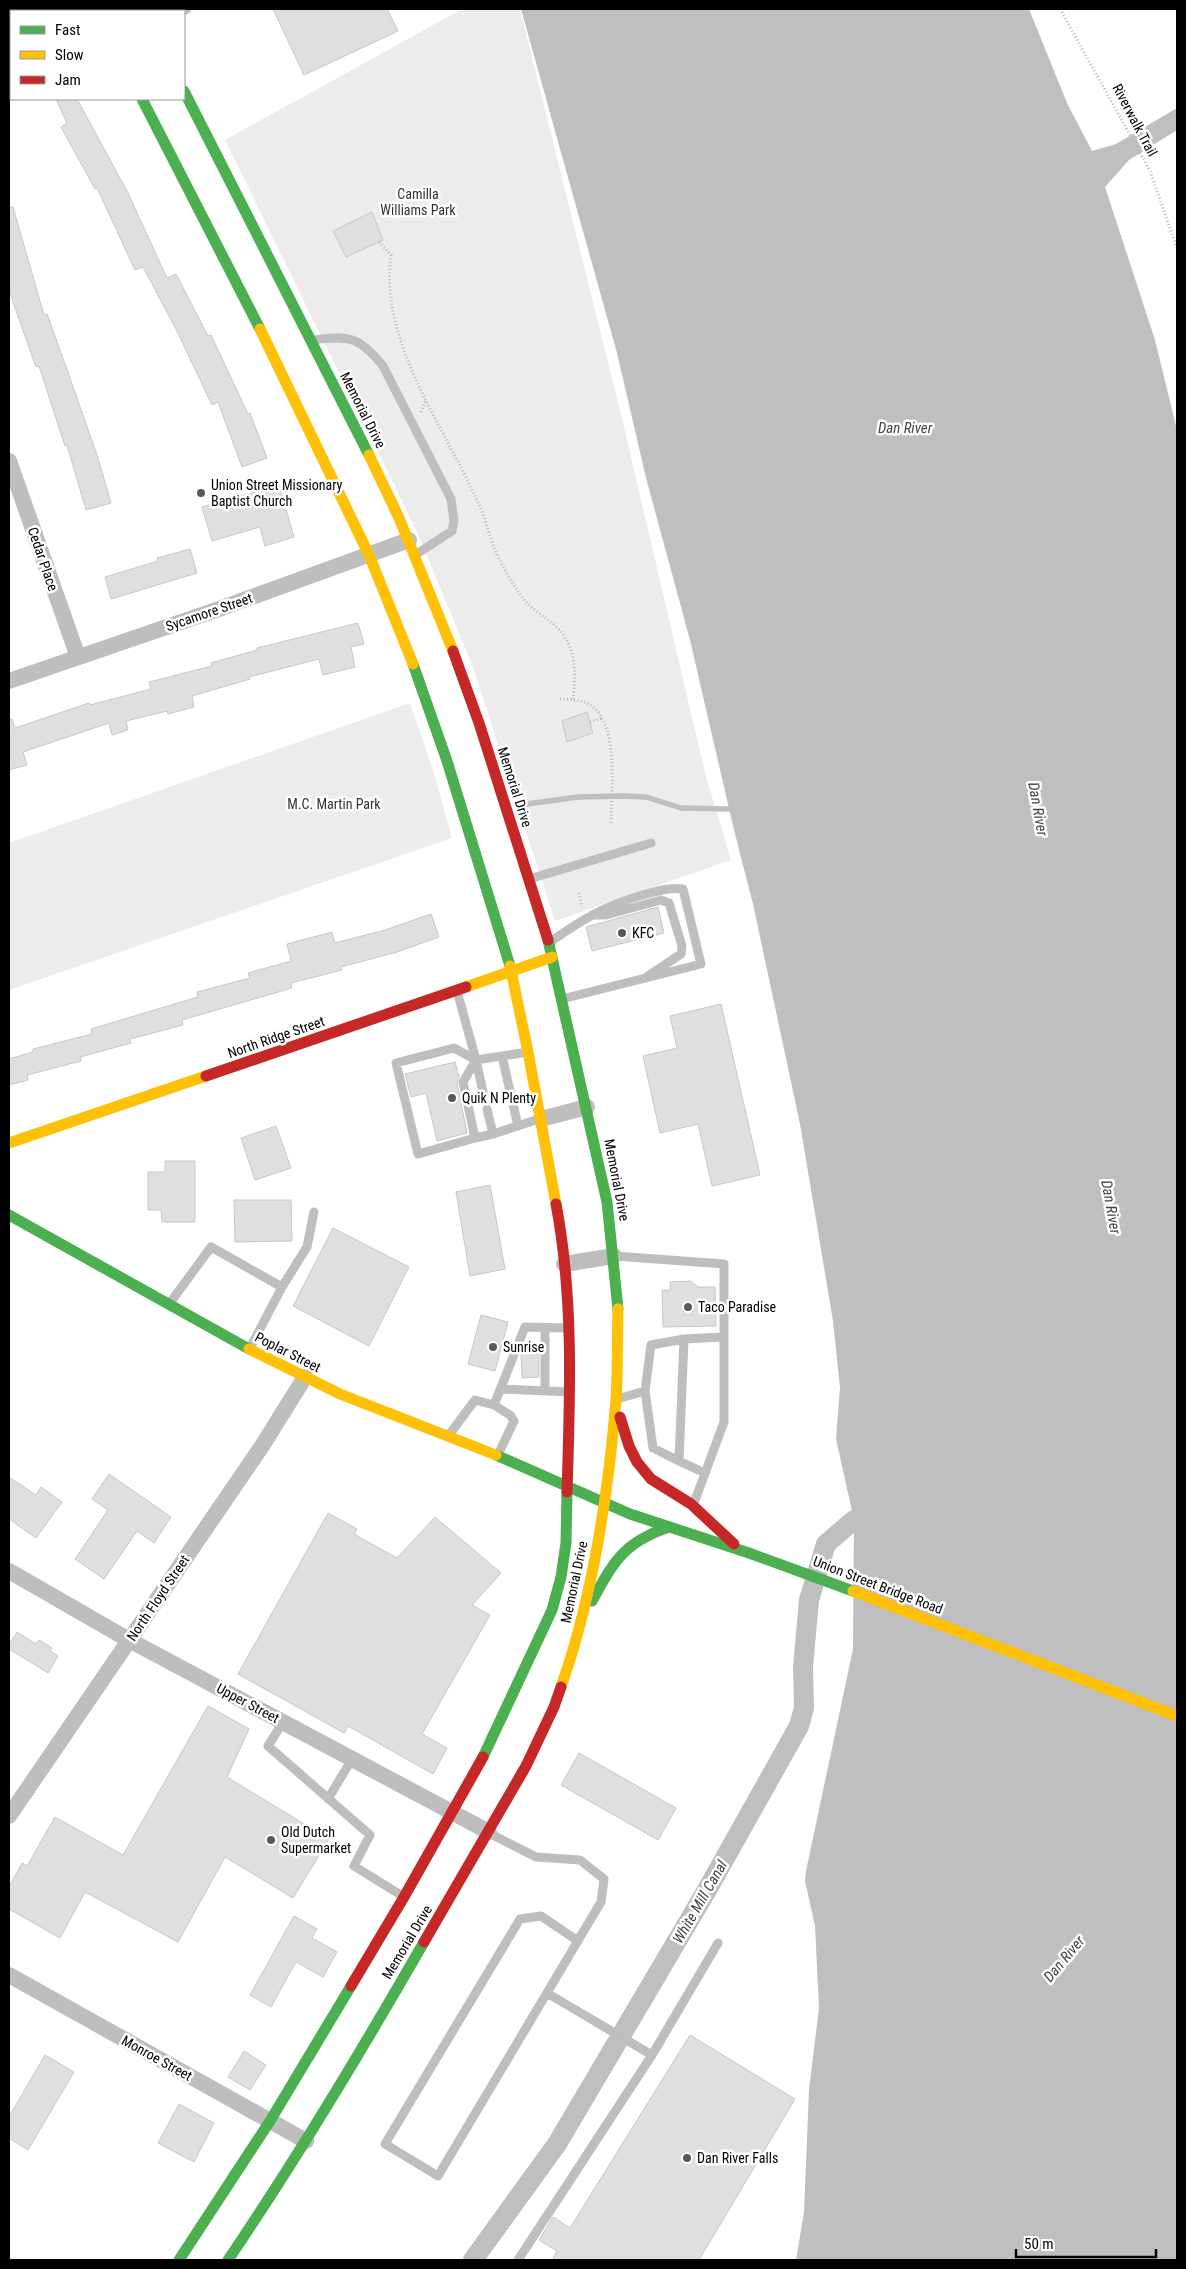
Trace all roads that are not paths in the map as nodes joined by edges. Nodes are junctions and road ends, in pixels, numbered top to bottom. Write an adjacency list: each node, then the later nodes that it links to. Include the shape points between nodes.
1 (185, 93): 3 (main road, Memorial Drive)
2 (143, 100): 6 (main road, Memorial Drive)
3 (311, 340): 5 (main road, Memorial Drive); 5 (lane, via 339,336 370,349 383,366 451,499 452,531)
4 (9, 460): 7 (street, Cedar Place)
5 (412, 548): 6 (street, Sycamore Street); 10 (main road, Memorial Drive, via 472,706)
6 (369, 555): 7 (street, Sycamore Street); 14 (main road, Memorial Drive, via 402,634 447,761)
7 (78, 657): 8 (street, Sycamore Street)
8 (9, 681)
9 (651, 843): 10 (lane)
10 (529, 879): 12 (main road, Memorial Drive)
11 (589, 915): 12 (lane); 15 (lane, via 606,915 661,900 669,903 682,946 681,954); 15 (lane, via 621,901 666,889 683,889 701,964)
12 (549, 942): 13 (main road, Memorial Drive)
13 (552, 957): 14 (main road, North Ridge Street); 17 (main road, Memorial Drive)
14 (511, 972): 16 (main road, North Ridge Street); 18 (main road, Memorial Drive)
15 (644, 979): 17 (lane)
16 (457, 990): 20 (lane); 28 (main road, North Ridge Street)
17 (562, 999): 22 (main road, Memorial Drive)
18 (528, 1052): 19 (lane); 24 (main road, Memorial Drive)
19 (502, 1056): 20 (lane); 25 (lane)
20 (476, 1060): 21 (lane); 27 (lane, via 463,1082); 27 (lane, via 454,1048 396,1063 418,1154)
21 (483, 1092)
22 (587, 1106): 24 (street); 31 (main road, Memorial Drive, via 607,1202)
23 (487, 1109): 26 (lane)
24 (541, 1119): 25 (lane); 32 (main road, Memorial Drive)
25 (518, 1126): 26 (lane)
26 (493, 1134): 27 (lane)
27 (476, 1138)
28 (9, 1143)
29 (314, 1212): 33 (lane, via 307,1247)
30 (9, 1215): 34 (main road, Poplar Street)
31 (614, 1256): 32 (street); 37 (lane, via 724,1264); 45 (main road, Memorial Drive, via 618,1300)
32 (564, 1264): 35 (main road, Memorial Drive)
33 (282, 1287): 34 (lane, via 211,1247); 39 (lane)
34 (168, 1305): 39 (main road, Poplar Street)
35 (570, 1328): 36 (lane); 44 (main road, Memorial Drive)
36 (545, 1329): 41 (lane, via 525,1327); 42 (lane)
37 (723, 1337): 38 (lane); 50 (lane, via 724,1422)
38 (684, 1339): 43 (lane, via 651,1345); 49 (lane)
39 (249, 1350): 40 (main road, Poplar Street)
40 (305, 1377): 47 (main road, Poplar Street); 58 (street, North Floyd Street, via 262,1446)
41 (500, 1389): 42 (lane); 46 (lane)
42 (545, 1390): 44 (lane)
43 (645, 1391): 45 (lane); 49 (lane, via 653,1448)
44 (570, 1392): 51 (main road, Memorial Drive)
45 (616, 1402): 52 (main road, Memorial Drive); 53 (main road, via 628,1446 637,1462 651,1479)
46 (494, 1405): 47 (lane, via 476,1400); 48 (lane, via 510,1414 514,1421)
47 (448, 1436): 48 (main road, Poplar Street)
48 (498, 1456): 51 (main road, Poplar Street)
49 (679, 1461): 50 (lane)
50 (705, 1473): 53 (lane)
51 (567, 1486): 52 (main road, Union Street Bridge Road); 63 (main road, Memorial Drive, via 566,1544 552,1610 483,1756)
52 (604, 1502): 54 (main road, Union Street Bridge Road); 57 (main road, Memorial Drive)
53 (693, 1506): 55 (main road)
54 (669, 1527): 55 (main road, Union Street Bridge Road); 57 (main road, via 647,1533 631,1543 617,1558)
55 (745, 1552): 59 (main road, Union Street Bridge Road)
56 (9, 1572): 58 (street, Upper Street)
57 (582, 1620): 65 (main road, Memorial Drive, via 554,1707)
58 (129, 1640): 60 (street, Upper Street); 64 (street, North Floyd Street)
59 (1177, 1716)
60 (283, 1722): 61 (street, Upper Street); 62 (lane, via 268,1746)
61 (352, 1759): 62 (lane); 63 (street, Upper Street)
62 (328, 1798): 66 (lane, via 370,1835 354,1866)
63 (452, 1812): 65 (street, Upper Street); 66 (main road, Memorial Drive)
64 (9, 1816)
65 (489, 1832): 67 (lane, via 536,1858 580,1860 604,1880 601,1902); 73 (main road, Memorial Drive)
66 (404, 1897): 72 (main road, Memorial Drive)
67 (578, 1941): 70 (lane); 70 (lane, via 541,1916 520,1919 384,2144 438,2176)
68 (718, 1943): 71 (lane)
69 (9, 1975): 72 (street, Monroe Street)
70 (547, 1993): 71 (lane)
71 (652, 2055): 76 (lane)
72 (270, 2121): 73 (street, Monroe Street); 74 (main road, Memorial Drive)
73 (306, 2141): 75 (main road, Memorial Drive)
74 (179, 2260)
75 (228, 2260)
76 (518, 2260)

